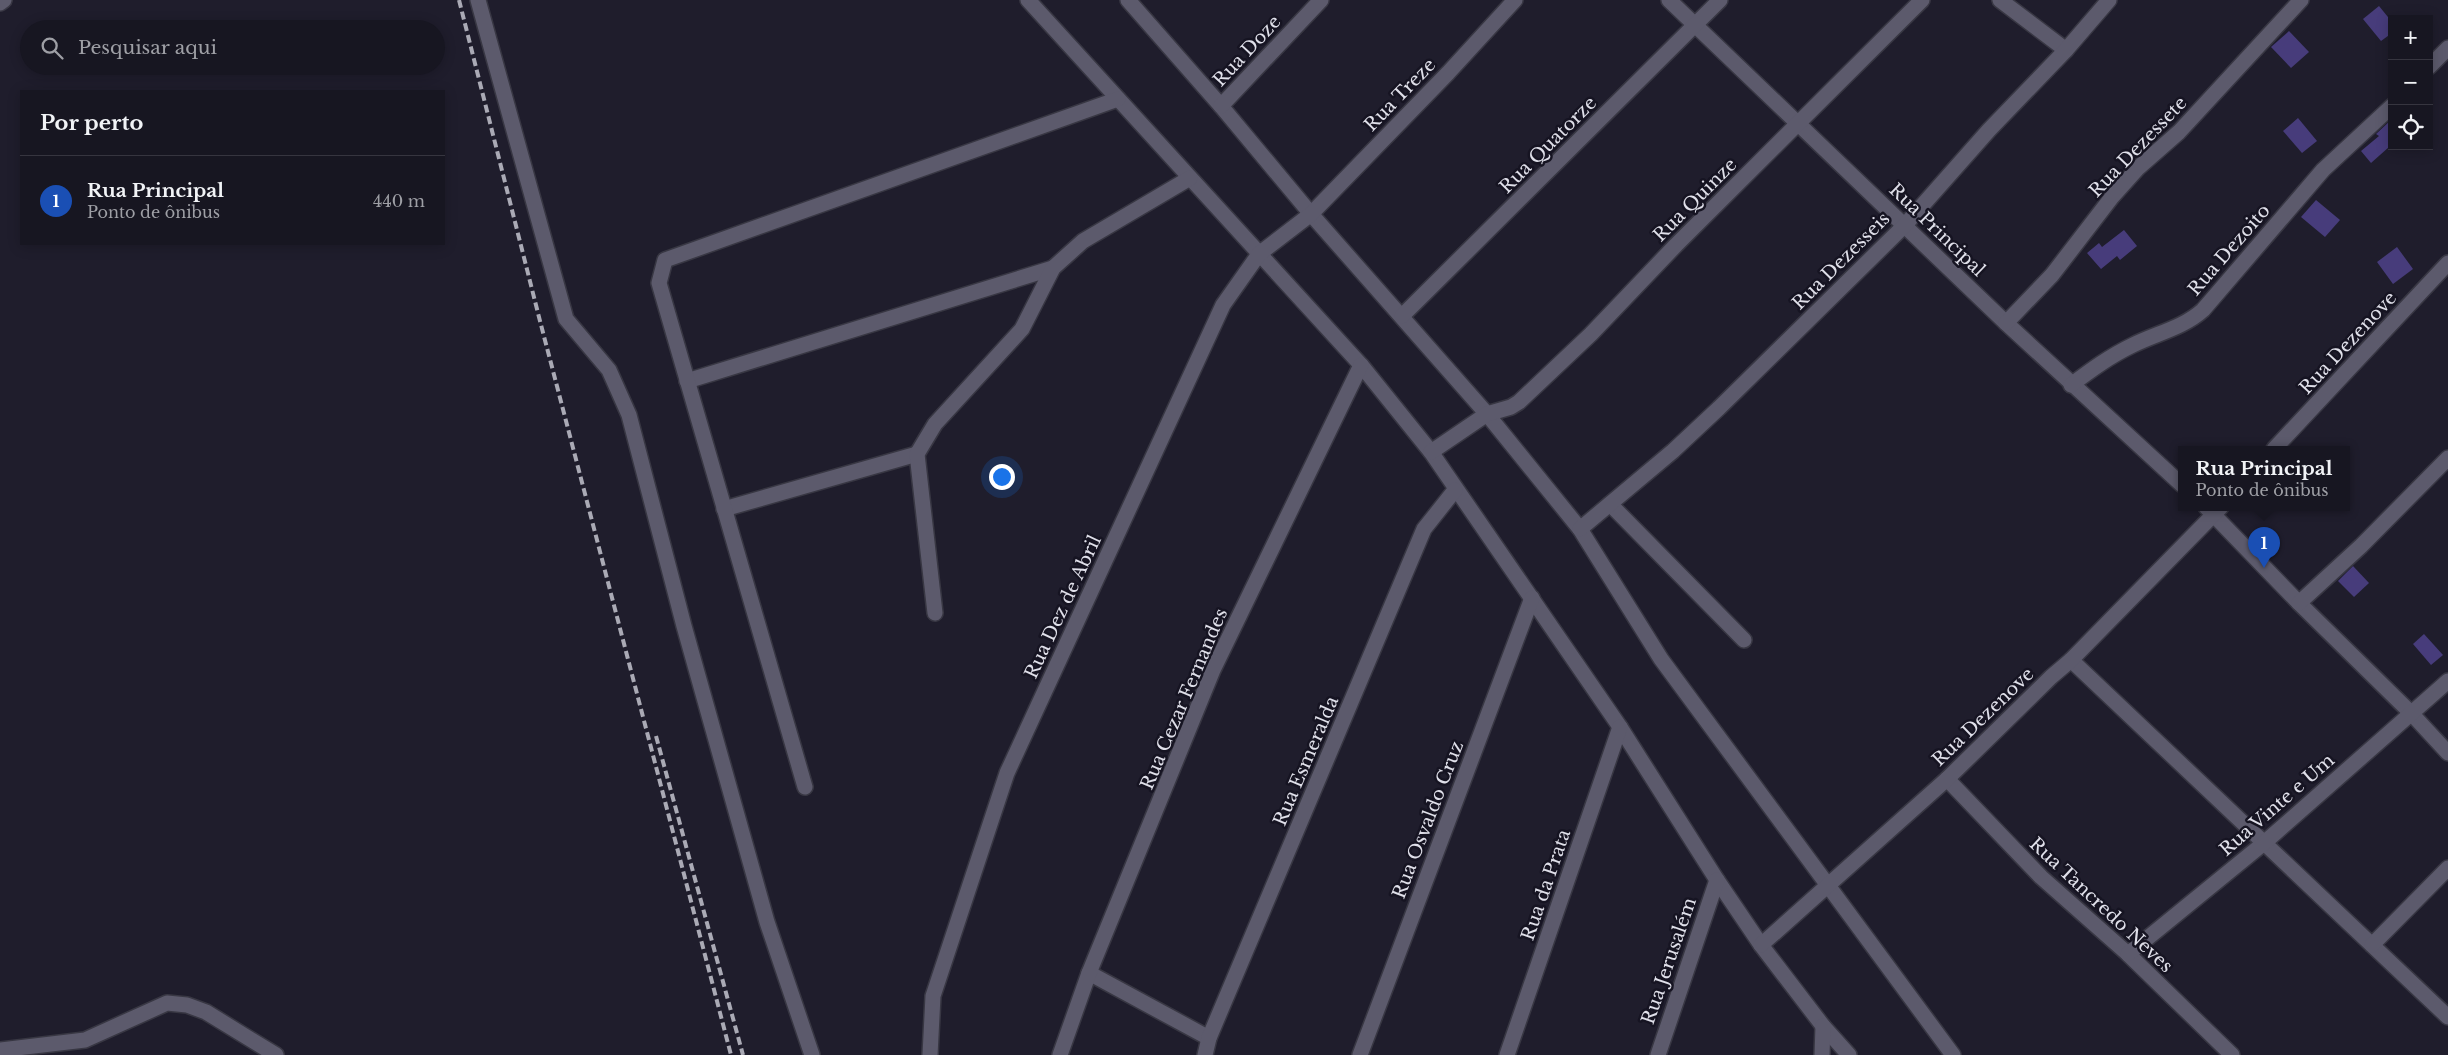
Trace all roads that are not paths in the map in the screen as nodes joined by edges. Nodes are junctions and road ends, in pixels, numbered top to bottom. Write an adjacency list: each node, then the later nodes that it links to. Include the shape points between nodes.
1 (4, 0): 13 (street)
2 (478, 0): 69 (street, via 566,319 609,370 629,415 681,617 767,922)
3 (1028, 0): 18 (street)
4 (1128, 0): 19 (street)
5 (1321, 0): 19 (street, Rua Doze)
6 (1515, 0): 23 (street, Rua Treze)
7 (1669, 0): 14 (street, Rua Principal)
8 (1720, 0): 14 (street, Rua Quatorze)
9 (1922, 0): 21 (street, Rua Quinze)
10 (2000, 0): 16 (street)
11 (2109, 0): 16 (street, Rua Dezesseis)
12 (2301, 0): 29 (street, Rua Dezessete, via 2179,132 2138,168 2052,275)
13 (0, 3)
14 (1696, 25): 21 (street, Rua Principal); 28 (street, Rua Quatorze)
15 (2448, 48): 17 (street)
16 (2066, 50): 24 (street, Rua Dezesseis, via 1989,130)
17 (2433, 63)
18 (1118, 99): 22 (street); 31 (street, via 665,260 659,283)
19 (1221, 106): 23 (street)
20 (2388, 110): 32 (street, Rua Dezoito, via 2323,170 2203,310 2183,325 2133,344)
21 (1798, 123): 24 (street, Rua Principal); 33 (street, Rua Quinze, via 1548,375 1511,407)
22 (1190, 178): 25 (street); 27 (street, via 1083,241)
23 (1311, 214): 25 (street, Rua Dez de Abril); 28 (street)
24 (1905, 225): 29 (street, Rua Principal); 40 (street, Rua Dezesseis, via 1719,408)
25 (1259, 254): 30 (street); 70 (street, Rua Dez de Abril, via 1223,305 1007,773 933,996)
26 (2448, 263): 34 (street, Rua Dezenove)
27 (1053, 268): 31 (street); 36 (street, via 1022,329 935,424)
28 (1402, 316): 33 (street)
29 (2006, 324): 32 (street, Rua Principal)
30 (1361, 365): 35 (street); 63 (street, Rua Cezar Fernandes, via 1213,670)
31 (687, 381): 41 (street)
32 (2071, 385): 38 (street, Rua Principal)
33 (1487, 414): 35 (street, Rua Quinze); 44 (street)
34 (2277, 446)
35 (1431, 452): 39 (street)
36 (917, 454): 41 (street); 47 (street)
37 (2448, 458): 46 (street)
38 (2178, 481)
39 (1455, 490): 45 (street); 66 (street, Rua Esmeralda, via 1424,529)
40 (1610, 504): 44 (street, Rua Dezesseis); 48 (street)
41 (724, 509): 55 (street)
42 (2212, 511): 49 (street, Rua Dezenove)
43 (2216, 511): 46 (street)
44 (1580, 529): 59 (street, via 1662,658)
45 (1532, 598): 52 (street); 73 (street, Rua Osvaldo Cruz)
46 (2299, 603): 51 (street)
47 (935, 613)
48 (1744, 640)
49 (2071, 660): 54 (street, Rua Dezenove); 56 (street)
50 (2448, 681): 51 (street, Rua Vinte e Um)
51 (2411, 713): 53 (street); 56 (street, Rua Vinte e Um)
52 (1620, 727): 58 (street); 74 (street, Rua da Prata)
53 (2448, 754)
54 (1947, 779): 59 (street, Rua Dezenove); 62 (street, Rua Tancredo Neves, via 2041,877)
55 (806, 788)
56 (2264, 843): 61 (street); 62 (street, Rua Vinte e Um)
57 (2448, 868): 61 (street)
58 (1717, 880): 60 (street); 75 (street, Rua Jerusalém)
59 (1829, 885): 60 (street, Rua Dezenove); 78 (street)
60 (1761, 945): 65 (street)
61 (2372, 945): 64 (street)
62 (2128, 954): 79 (street, Rua Tancredo Neves)
63 (1089, 973): 66 (street); 71 (street, Rua Cezar Fernandes)
64 (2448, 1017)
65 (1823, 1026): 76 (street); 77 (street)
66 (1209, 1038): 72 (street, Rua Esmeralda)
67 (0, 1050): 68 (street, via 85,1040 167,1003 187,1005 206,1012)
68 (276, 1055)
69 (812, 1055)
70 (930, 1055)
71 (1060, 1055)
72 (1205, 1055)
73 (1360, 1055)
74 (1507, 1055)
75 (1658, 1055)
76 (1822, 1055)
77 (1849, 1055)
78 (1953, 1055)
79 (2232, 1055)

